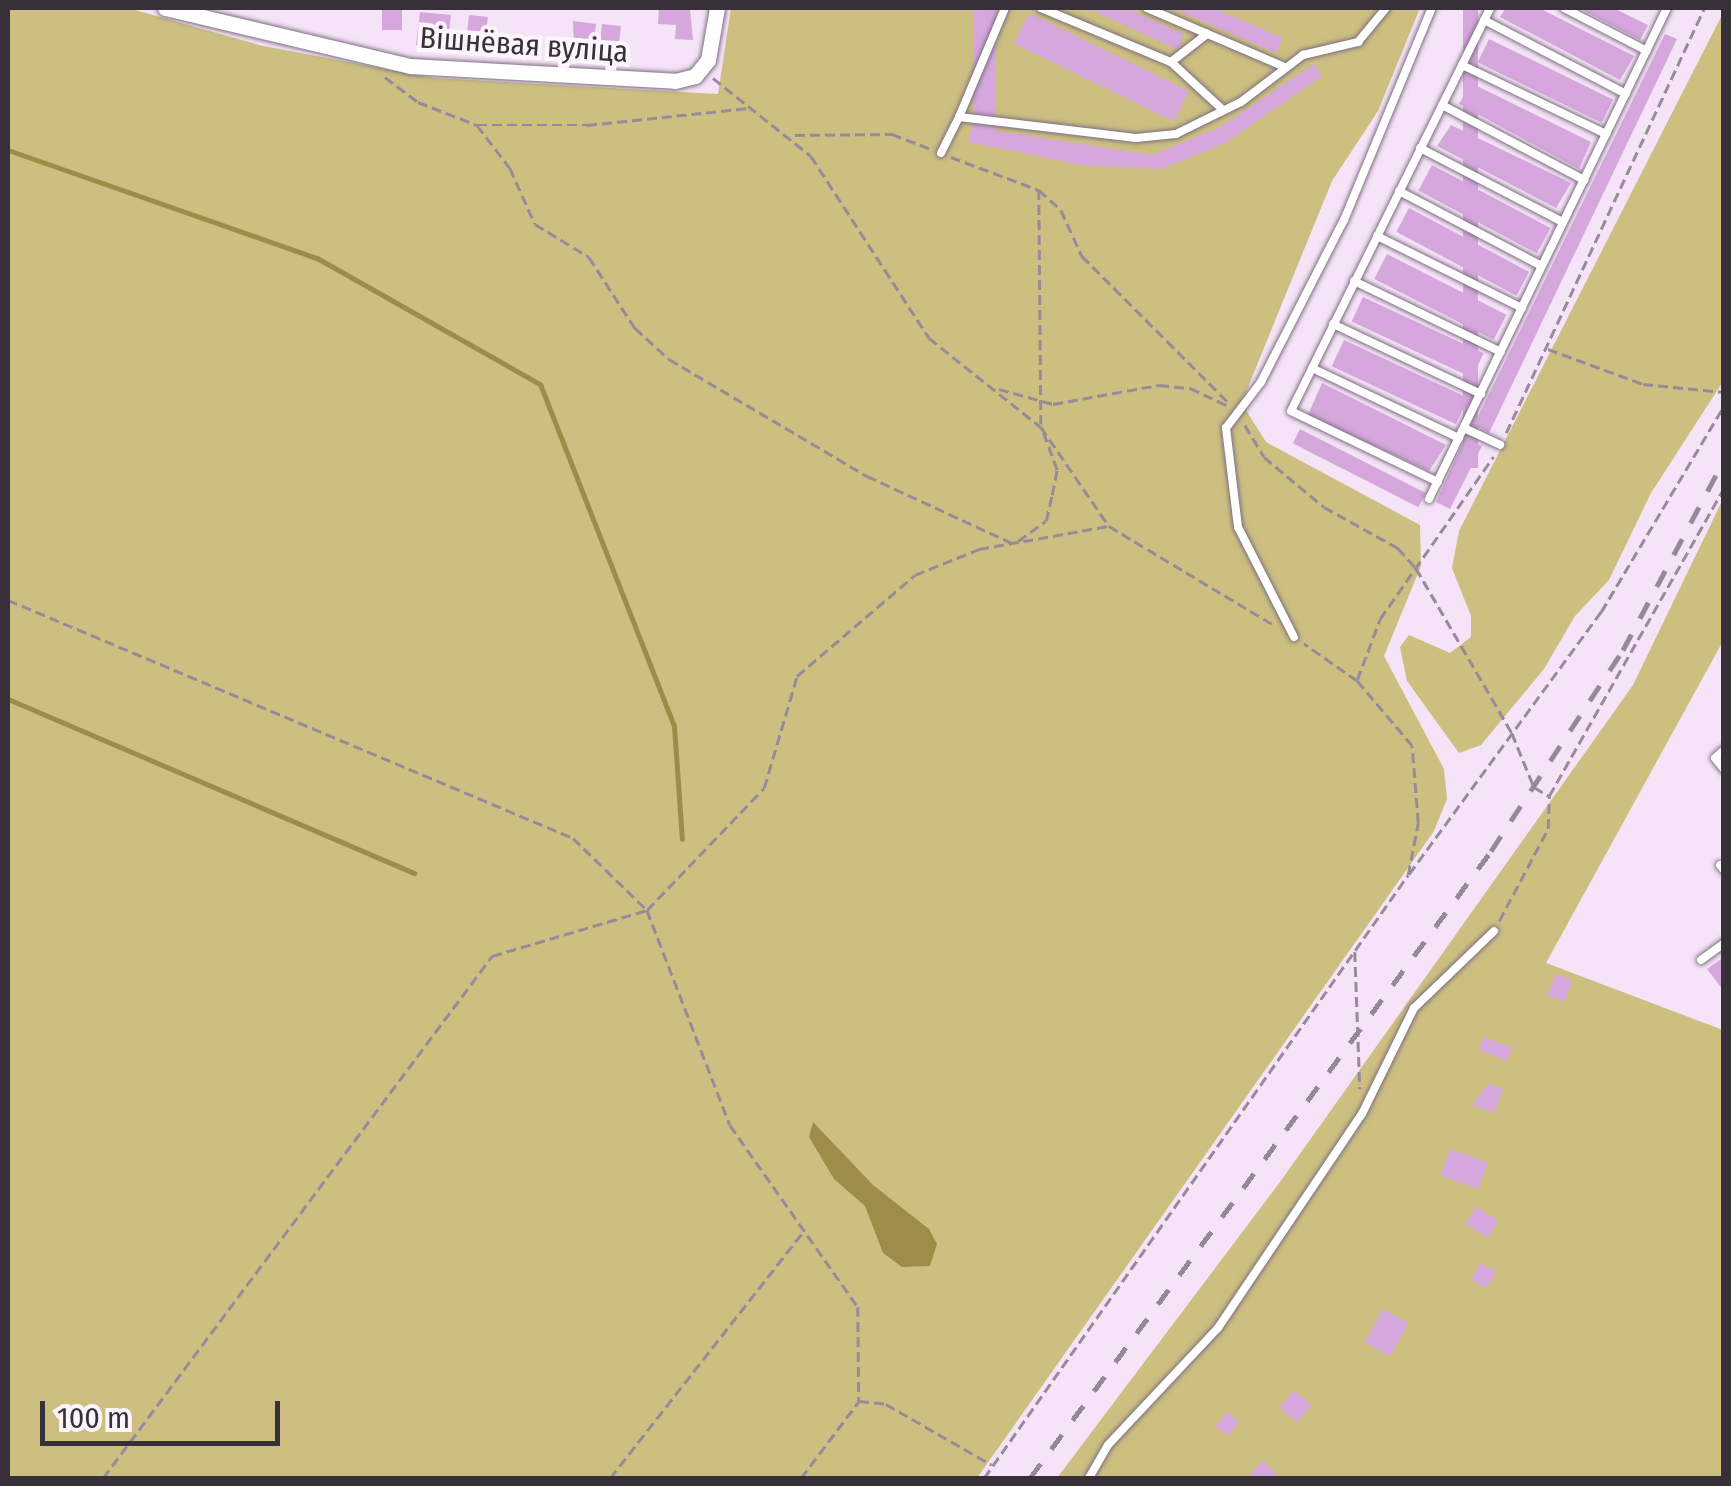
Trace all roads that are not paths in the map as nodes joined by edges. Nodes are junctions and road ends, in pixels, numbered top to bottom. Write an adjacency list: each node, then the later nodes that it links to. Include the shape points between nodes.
1 (165, 8): 2 (street, Вішнёвая вуліца, via 358,57 476,73 675,82 702,69)
2 (718, 8)
3 (1005, 8): 20 (lane)
4 (1040, 8): 14 (lane)
5 (1147, 8): 12 (lane)
6 (1386, 8): 16 (lane, via 1358,42)
7 (1432, 8): 40 (lane, via 1344,220 1261,382 1226,428 1238,527)
8 (1490, 8): 11 (lane)
9 (1564, 8): 13 (lane)
10 (1668, 8): 13 (lane)
11 (1484, 20): 15 (lane); 17 (lane)
12 (1207, 34): 14 (lane); 16 (lane)
13 (1647, 51): 17 (lane)
14 (1171, 62): 19 (lane)
15 (1462, 65): 18 (lane); 21 (lane)
16 (1282, 66): 19 (lane)
17 (1626, 94): 21 (lane)
18 (1442, 104): 22 (lane); 24 (lane)
19 (1223, 110): 20 (lane, via 1176,134 1136,138)
20 (959, 117): 23 (lane)
21 (1606, 134): 24 (lane)
22 (1420, 148): 25 (lane); 26 (lane)
23 (941, 153)
24 (1584, 180): 26 (lane)
25 (1399, 190): 27 (lane); 28 (lane)
26 (1564, 222): 28 (lane)
27 (1377, 236): 29 (lane); 30 (lane)
28 (1542, 266): 30 (lane)
29 (1354, 281): 31 (lane); 32 (lane)
30 (1522, 308): 32 (lane)
31 (1333, 324): 33 (lane); 34 (lane)
32 (1501, 352): 34 (lane)
33 (1312, 368): 36 (lane); 38 (lane, via 1291,411)
34 (1480, 394): 35 (lane)
35 (1464, 428): 36 (lane); 37 (lane)
36 (1459, 438): 38 (lane)
37 (1500, 446)
38 (1438, 482): 39 (lane)
39 (1430, 499)
40 (1294, 637)
41 (1724, 750): 42 (lane, via 1715,758)
42 (1724, 769)
43 (1494, 931): 46 (lane, via 1414,1008 1362,1114 1218,1328 1108,1446)
44 (1724, 942): 45 (lane)
45 (1701, 960)
46 (1089, 1478)

